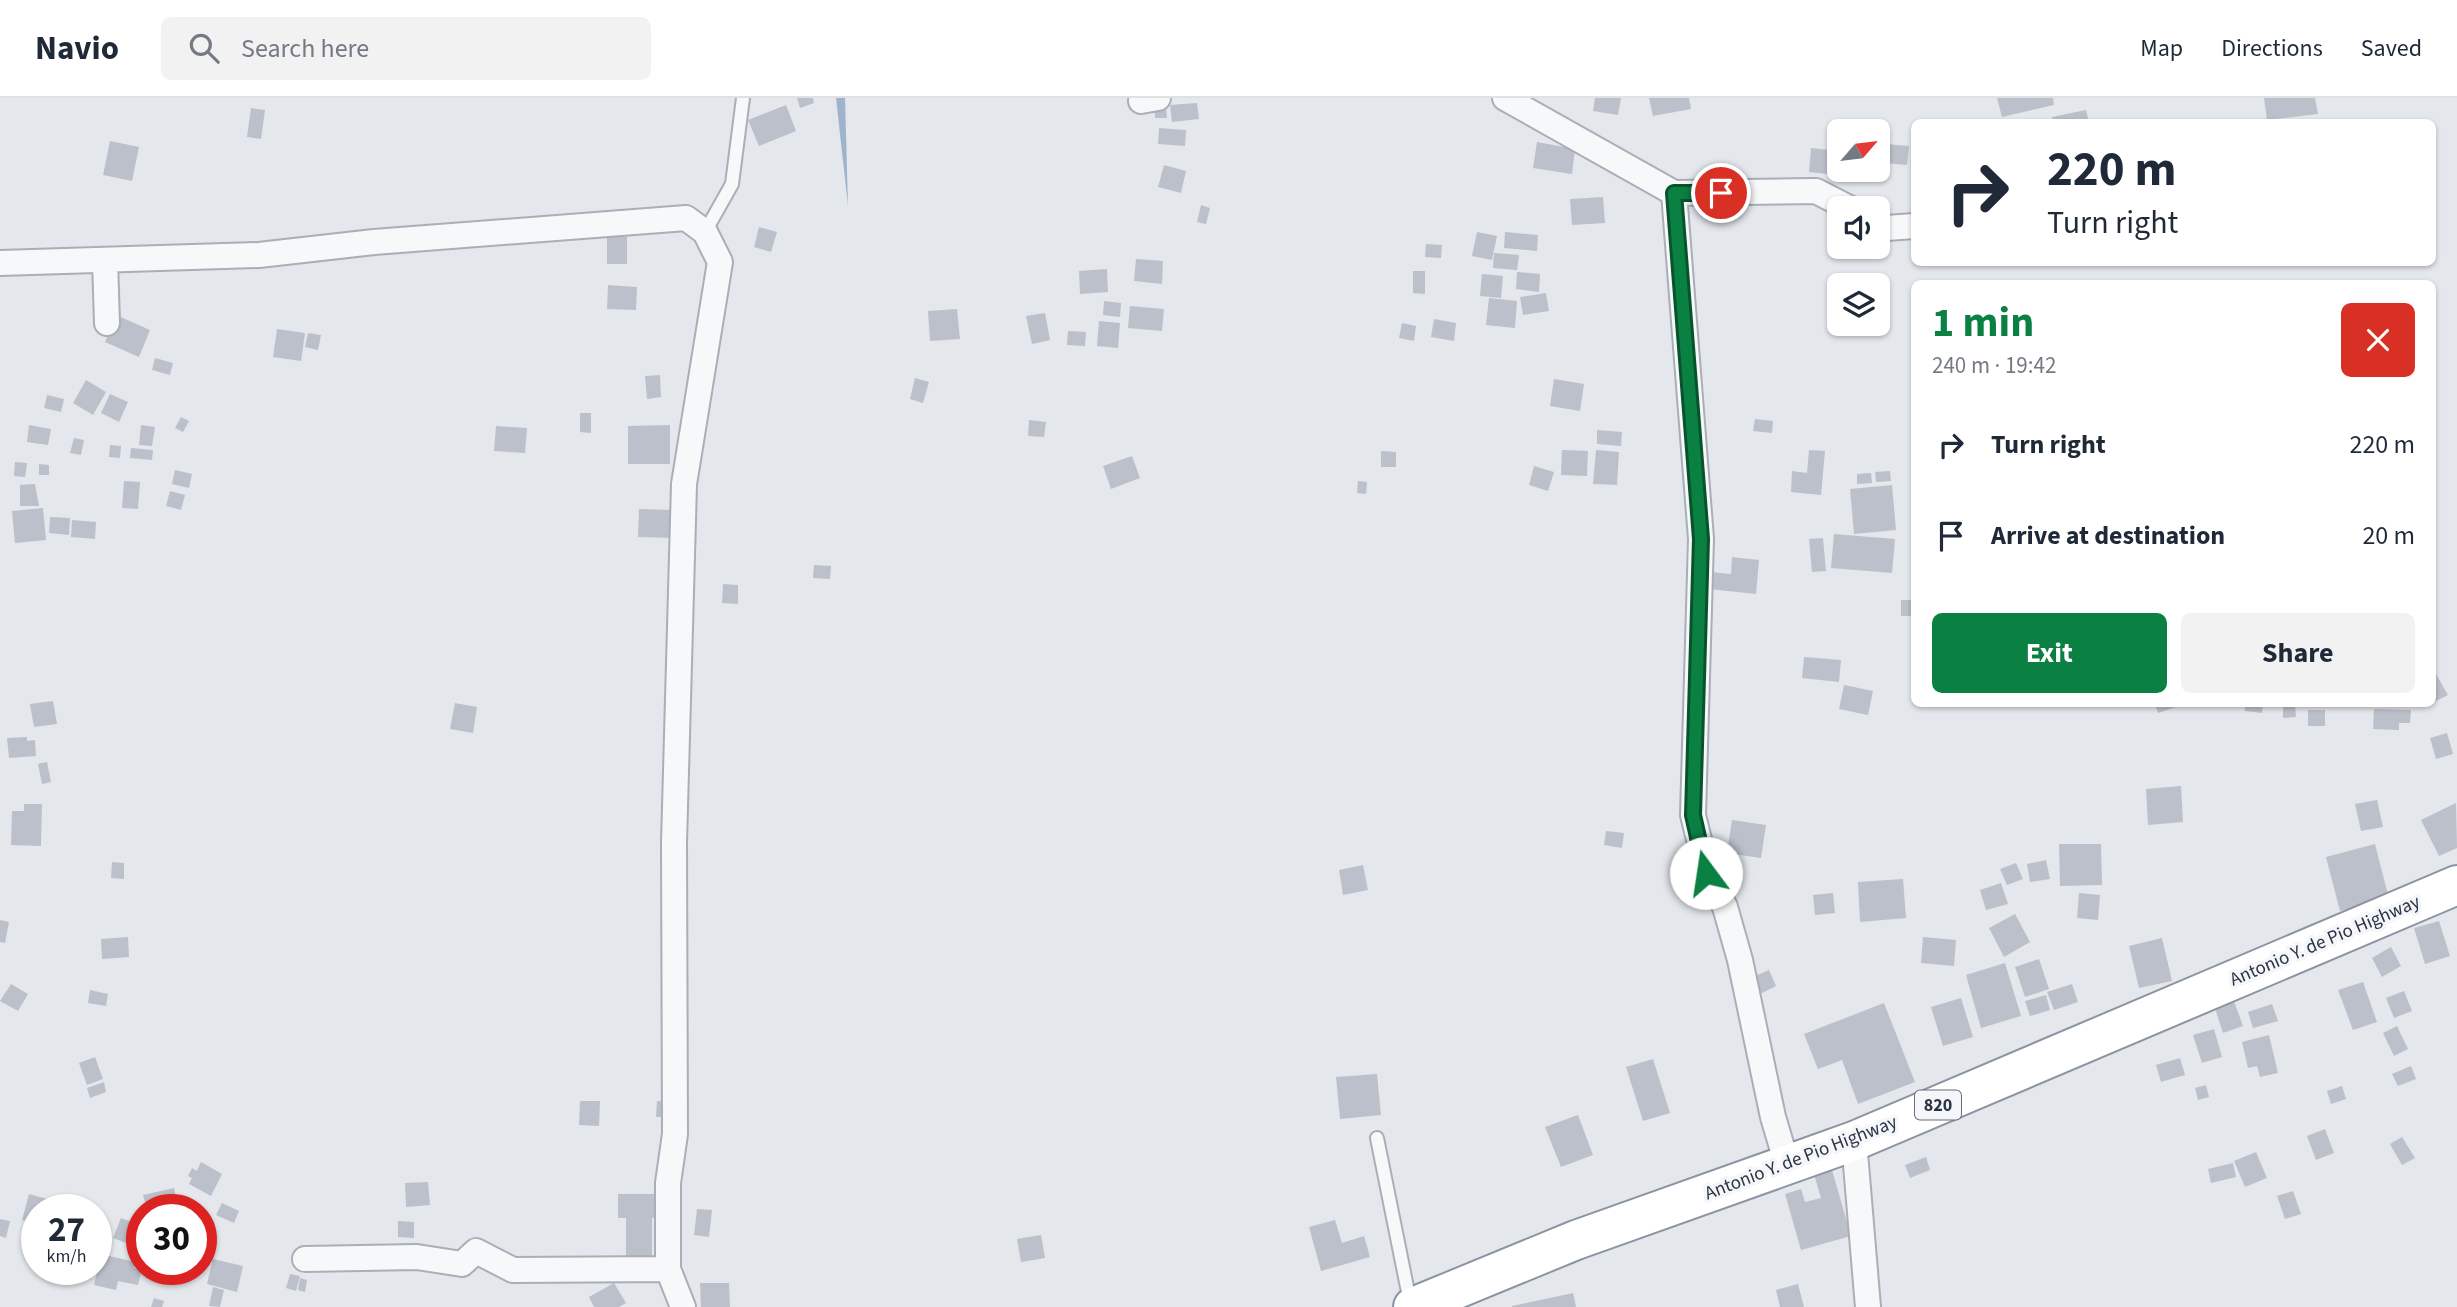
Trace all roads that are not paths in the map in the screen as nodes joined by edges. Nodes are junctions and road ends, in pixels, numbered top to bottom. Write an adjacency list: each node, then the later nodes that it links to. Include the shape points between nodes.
1 (743, 98): 7 (lane, via 732,184)
2 (1505, 98): 3 (street)
3 (1674, 193): 4 (street, via 1816,191); 14 (street, via 1701,539 1693,815 1706,873 1725,907 1740,960)
4 (1827, 197)
5 (1911, 226): 6 (street)
6 (1890, 228)
7 (705, 232): 8 (street, via 686,218 259,255); 16 (street, via 720,262 684,484 674,843 675,1134 668,1183)
8 (104, 260): 9 (street); 10 (street)
9 (0, 263)
10 (107, 323)
11 (2457, 885): 13 (highway, Antonio Y. de Pio Highway / 820)
12 (1377, 1138): 18 (lane)
13 (1854, 1141): 14 (highway, Antonio Y. de Pio Highway / 820); 19 (street)
14 (1787, 1164): 18 (highway, Antonio Y. de Pio Highway / 820, via 1576,1240 1466,1292)
15 (305, 1259): 16 (street, via 417,1257 462,1264 476,1251 513,1270)
16 (668, 1269): 17 (street)
17 (683, 1307)
18 (1412, 1307)
19 (1868, 1307)

